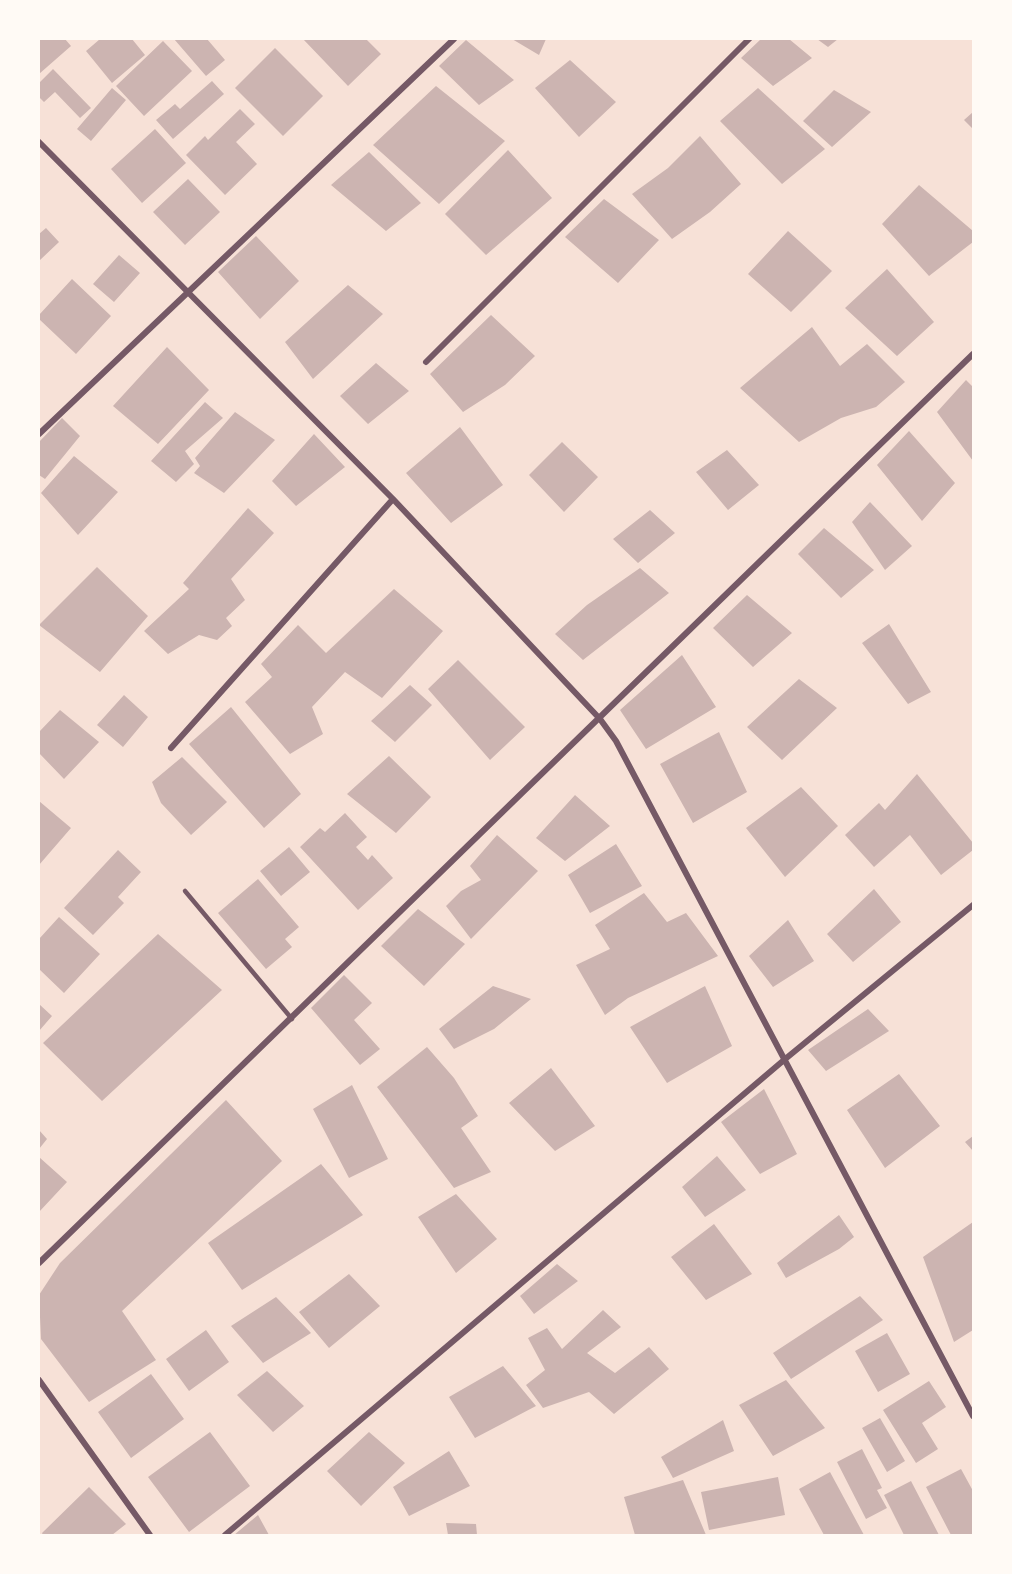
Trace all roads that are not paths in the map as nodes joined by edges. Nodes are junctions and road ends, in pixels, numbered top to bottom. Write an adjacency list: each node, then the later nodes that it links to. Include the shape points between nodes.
1 (454, 39): 4 (street)
2 (749, 39): 6 (street)
3 (39, 142): 4 (street)
4 (188, 290): 7 (street); 8 (street)
5 (973, 354): 9 (street)
6 (426, 362)
7 (39, 434)
8 (393, 499): 9 (street); 10 (street)
9 (600, 719): 13 (street); 14 (street, via 616,741)
10 (171, 748)
11 (185, 891): 13 (lane)
12 (973, 905): 14 (street)
13 (292, 1019): 15 (street)
14 (784, 1060): 17 (street); 19 (street)
15 (39, 1263)
16 (39, 1380): 18 (street)
17 (973, 1416)
18 (150, 1535)
19 (225, 1535)

